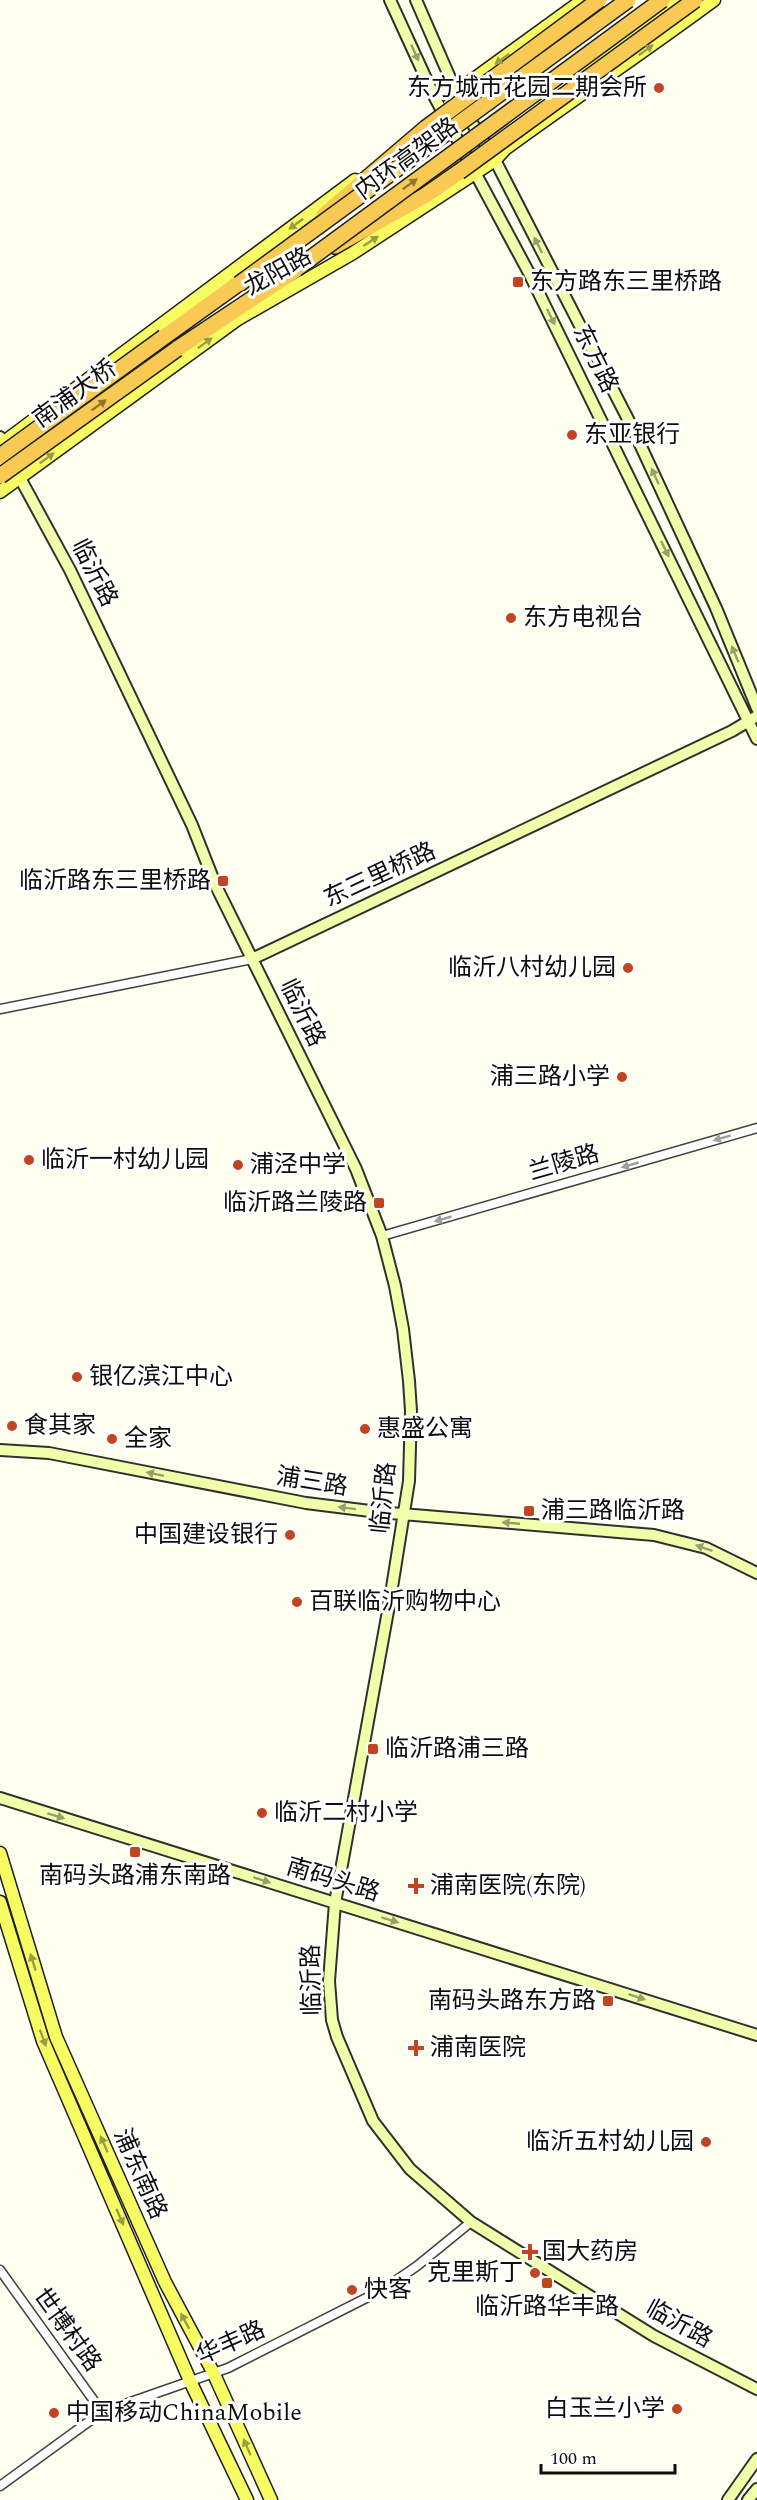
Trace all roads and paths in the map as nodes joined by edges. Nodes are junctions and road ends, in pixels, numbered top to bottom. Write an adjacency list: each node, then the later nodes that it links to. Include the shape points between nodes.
1 (390, 0): 14 (street, 东方路, one-way to 14)
2 (416, 0): 11 (street, 东方路)
3 (583, 0): 11 (main road, 龙阳路, one-way to 11)
4 (599, 0): 18 (highway, bridge, via 426,128)
5 (621, 0): 13 (main road, 龙阳路)
6 (628, 0): 18 (highway, 内环高架路, bridge)
7 (662, 0): 17 (highway, 内环高架路, one-way to 7, bridge)
8 (677, 0): 12 (main road, via 593,62 585,73)
9 (695, 0): 17 (highway, bridge, via 443,184)
10 (714, 0): 12 (main road, 龙阳路, one-way to 10)
11 (456, 92): 13 (street, 东方路); 14 (main road, 龙阳路)
12 (581, 94): 15 (main road, 龙阳路)
13 (464, 110): 14 (main road, 龙阳路); 15 (street, 东方路)
14 (445, 115): 16 (street, 东方路); 21 (main road, 龙阳路, one-way to 21, via 153,328)
15 (495, 160): 16 (main road, 龙阳路); 25 (street, 东方路, one-way to 15, via 716,608 632,427)
16 (477, 172): 23 (main road, 龙阳路, one-way to 16, via 238,319 353,253); 26 (street, 东方路, one-way to 26)
17 (296, 269): 20 (highway, 内环高架路)
18 (239, 284): 19 (highway, 内环高架路)
19 (164, 337): 21 (highway, 南浦大桥, bridge)
20 (177, 349): 22 (highway, 南浦大桥, one-way to 20, bridge)
21 (1, 445): 23 (street, 临沂路)
22 (0, 476)
23 (20, 478): 24 (main road, 龙阳路); 28 (street, 临沂路, via 70,570)
24 (0, 492)
25 (757, 708)
26 (753, 718): 27 (street, 东方路); 28 (street, 东三里桥路)
27 (757, 739)
28 (252, 959): 29 (street, 东三里桥路); 31 (street, 临沂路, via 356,1169)
29 (0, 1009)
30 (757, 1128): 31 (street, 兰陵路, one-way to 31)
31 (382, 1236): 33 (street, 临沂路, via 399,1307 409,1381)
32 (0, 1450): 33 (street, 浦三路, one-way to 32, via 289,1500 49,1453)
33 (405, 1515): 34 (street, 浦三路, one-way to 33, via 706,1548 654,1535); 38 (street, 临沂路)
34 (757, 1573)
35 (0, 1798): 38 (street, 南码头路, one-way to 38)
36 (0, 1853): 42 (main road, 浦东南路, one-way to 36, via 165,2282 56,2037)
37 (0, 1902): 43 (main road, 浦东南路, one-way to 43, via 43,2041)
38 (335, 1903): 39 (street, 南码头路, one-way to 39); 40 (street, 临沂路, via 329,1981 337,2037 373,2121 410,2169)
39 (757, 2035)
40 (471, 2222): 42 (street, 华丰路, via 382,2290); 44 (street, 临沂路, via 654,2336)
41 (0, 2270): 45 (street, 世博村路)
42 (213, 2372): 43 (street, 华丰路); 50 (main road, 浦东南路, one-way to 42)
43 (191, 2382): 45 (street, 华丰路); 49 (main road, 浦东南路)
44 (757, 2389)
45 (102, 2412): 47 (street, 华丰路)
46 (757, 2459): 51 (street)
47 (0, 2486)
48 (757, 2489): 52 (street)
49 (247, 2500)
50 (271, 2500)
51 (728, 2500)
52 (748, 2500)

